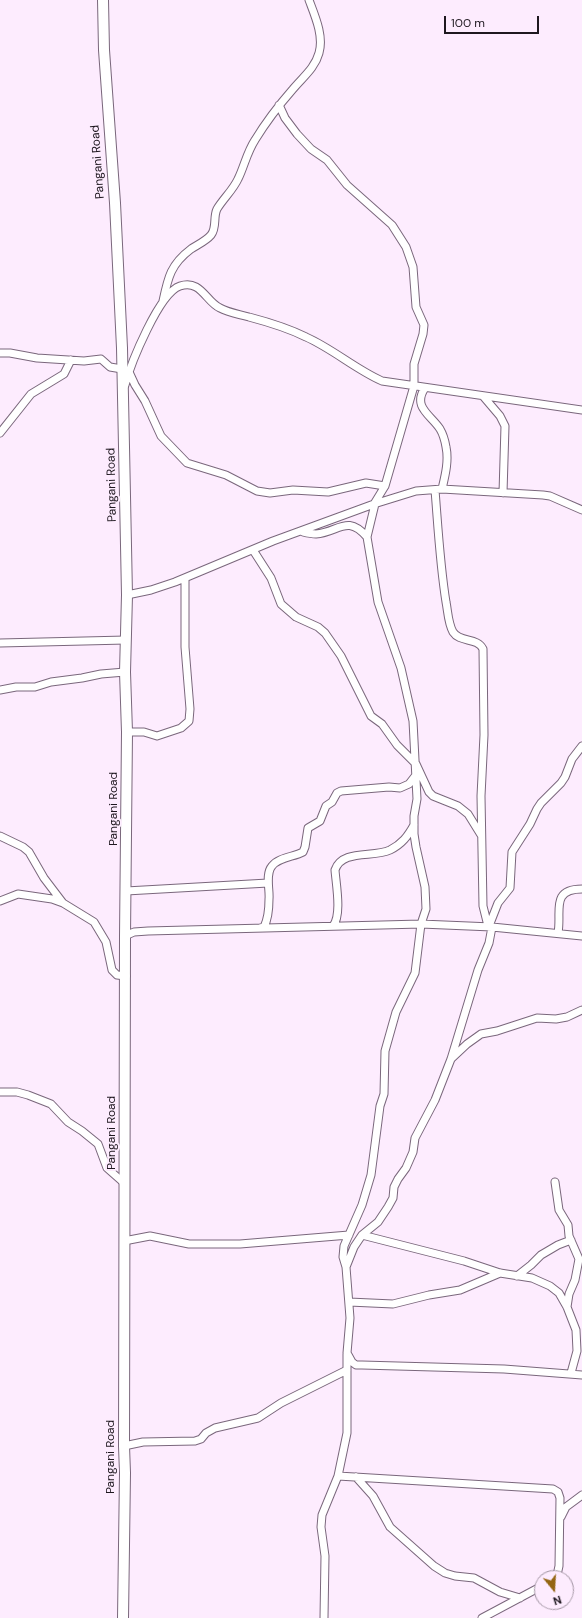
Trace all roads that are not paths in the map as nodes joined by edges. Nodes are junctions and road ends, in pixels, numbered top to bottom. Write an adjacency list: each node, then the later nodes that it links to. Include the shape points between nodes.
1 (103, 0): 7 (main road, Pangani Road)
2 (309, 0): 3 (street, via 320,33 320,52 312,68)
3 (279, 105): 4 (street, via 254,142 238,180 217,210 211,236 188,252 171,270); 8 (street, via 297,134 311,149 327,160 347,185 392,225 408,251 413,267 416,307 424,325 414,364)
4 (162, 304): 7 (street); 8 (street, via 179,286 196,287 218,307 277,324 305,336 382,381)
5 (0, 353): 6 (street)
6 (71, 360): 7 (street, via 101,359 112,368); 12 (street, via 64,374 27,398)
7 (125, 370): 13 (street, via 145,401 161,436 187,463 226,475 263,492 328,492 366,483); 22 (main road, Pangani Road, via 123,393)
8 (414, 386): 9 (street); 13 (street)
9 (426, 388): 10 (street); 14 (street, via 420,396 421,400 428,416 440,429 447,453)
10 (483, 396): 11 (street); 15 (street, via 505,426)
11 (582, 410)
12 (0, 433)
13 (385, 486): 16 (street)
14 (438, 490): 15 (street); 16 (street, via 416,491); 33 (street, via 444,587 451,629 457,637 476,642 483,649)
15 (502, 493): 17 (street, via 550,496)
16 (374, 504): 18 (street); 19 (street)
17 (582, 510)
18 (302, 531): 19 (street, via 314,534 348,525 356,527); 20 (street)
19 (367, 537): 29 (street, via 378,602 397,654 412,712)
20 (253, 550): 21 (street); 29 (street, via 271,578 281,604 296,617 325,633 341,656 371,716 382,724 396,745)
21 (185, 579): 22 (street); 27 (street, via 189,721 181,728 157,736 144,732)
22 (127, 595): 23 (main road, Pangani Road)
23 (126, 640): 24 (street); 25 (main road, Pangani Road)
24 (0, 644)
25 (125, 672): 26 (street, via 51,682 35,687); 27 (main road, Pangani Road)
26 (0, 690)
27 (127, 732): 36 (main road, Pangani Road)
28 (582, 746): 41 (street, via 572,759 565,777 536,809 530,824 512,852 510,888 498,903)
29 (416, 764): 30 (street); 33 (street, via 429,792 458,806 468,814)
30 (416, 775): 31 (street); 34 (street, via 409,784 400,788 389,786 344,790 338,793 326,806 320,821 308,828 303,852 273,865 268,872)
31 (414, 825): 39 (street, via 427,898); 40 (street, via 406,838 390,850 348,857 337,864 337,914)
32 (0, 836): 38 (street, via 29,852)
33 (482, 837): 41 (street, via 483,906)
34 (268, 883): 36 (street); 42 (street, via 266,922 264,927)
35 (582, 889): 43 (street, via 563,894 558,907)
36 (126, 892): 44 (main road, Pangani Road)
37 (0, 901): 38 (street, via 18,894)
38 (63, 903): 46 (street, via 97,925 108,947 112,970 117,975)
39 (421, 924): 40 (street); 41 (street); 52 (street, via 415,973 396,1012 385,1052 384,1094 380,1106 371,1174 362,1206)
40 (333, 926): 42 (street)
41 (490, 926): 43 (street); 48 (street, via 489,943)
42 (260, 928): 44 (street, via 148,931)
43 (558, 933): 45 (street)
44 (125, 936): 46 (main road, Pangani Road)
45 (582, 936)
46 (126, 976): 51 (main road, Pangani Road)
47 (582, 1010): 48 (street, via 567,1017 537,1018 481,1034)
48 (450, 1059): 53 (street, via 435,1100 415,1138 413,1152 394,1187 393,1198 378,1222)
49 (0, 1092): 51 (street, via 17,1092 51,1104 68,1122 98,1144 107,1168)
50 (556, 1182): 54 (street, via 560,1210 568,1225)
51 (124, 1183): 55 (main road, Pangani Road)
52 (349, 1235): 55 (street, via 240,1244 189,1244 150,1236); 57 (street, via 344,1246 343,1257)
53 (362, 1235): 57 (street); 58 (street, via 464,1260)
54 (571, 1240): 56 (street); 59 (street, via 541,1255)
55 (124, 1241): 66 (main road, Pangani Road)
56 (580, 1255): 61 (street)
57 (346, 1267): 60 (street)
58 (500, 1273): 59 (street); 60 (street, via 460,1290 393,1304)
59 (516, 1276): 61 (street, via 532,1278 550,1286 559,1293)
60 (349, 1302): 62 (street)
61 (567, 1307): 64 (street, via 576,1330 577,1351)
62 (346, 1353): 63 (street); 64 (street, via 356,1365)
63 (347, 1370): 66 (street, via 258,1418 215,1428 201,1439 143,1442); 67 (street, via 348,1433)
64 (571, 1373): 65 (street)
65 (582, 1375)
66 (124, 1446): 74 (main road, Pangani Road)
67 (338, 1476): 68 (street); 75 (street, via 322,1515 325,1556)
68 (356, 1477): 70 (street, via 553,1489 558,1492 560,1498); 73 (street, via 373,1496 390,1528 434,1566 445,1574 474,1578 500,1592)
69 (582, 1495): 70 (street, via 566,1506)
70 (560, 1519): 71 (street)
71 (558, 1570)
72 (534, 1590): 73 (street)
73 (520, 1598): 76 (street)
74 (123, 1618)
75 (324, 1618)
76 (482, 1618)

